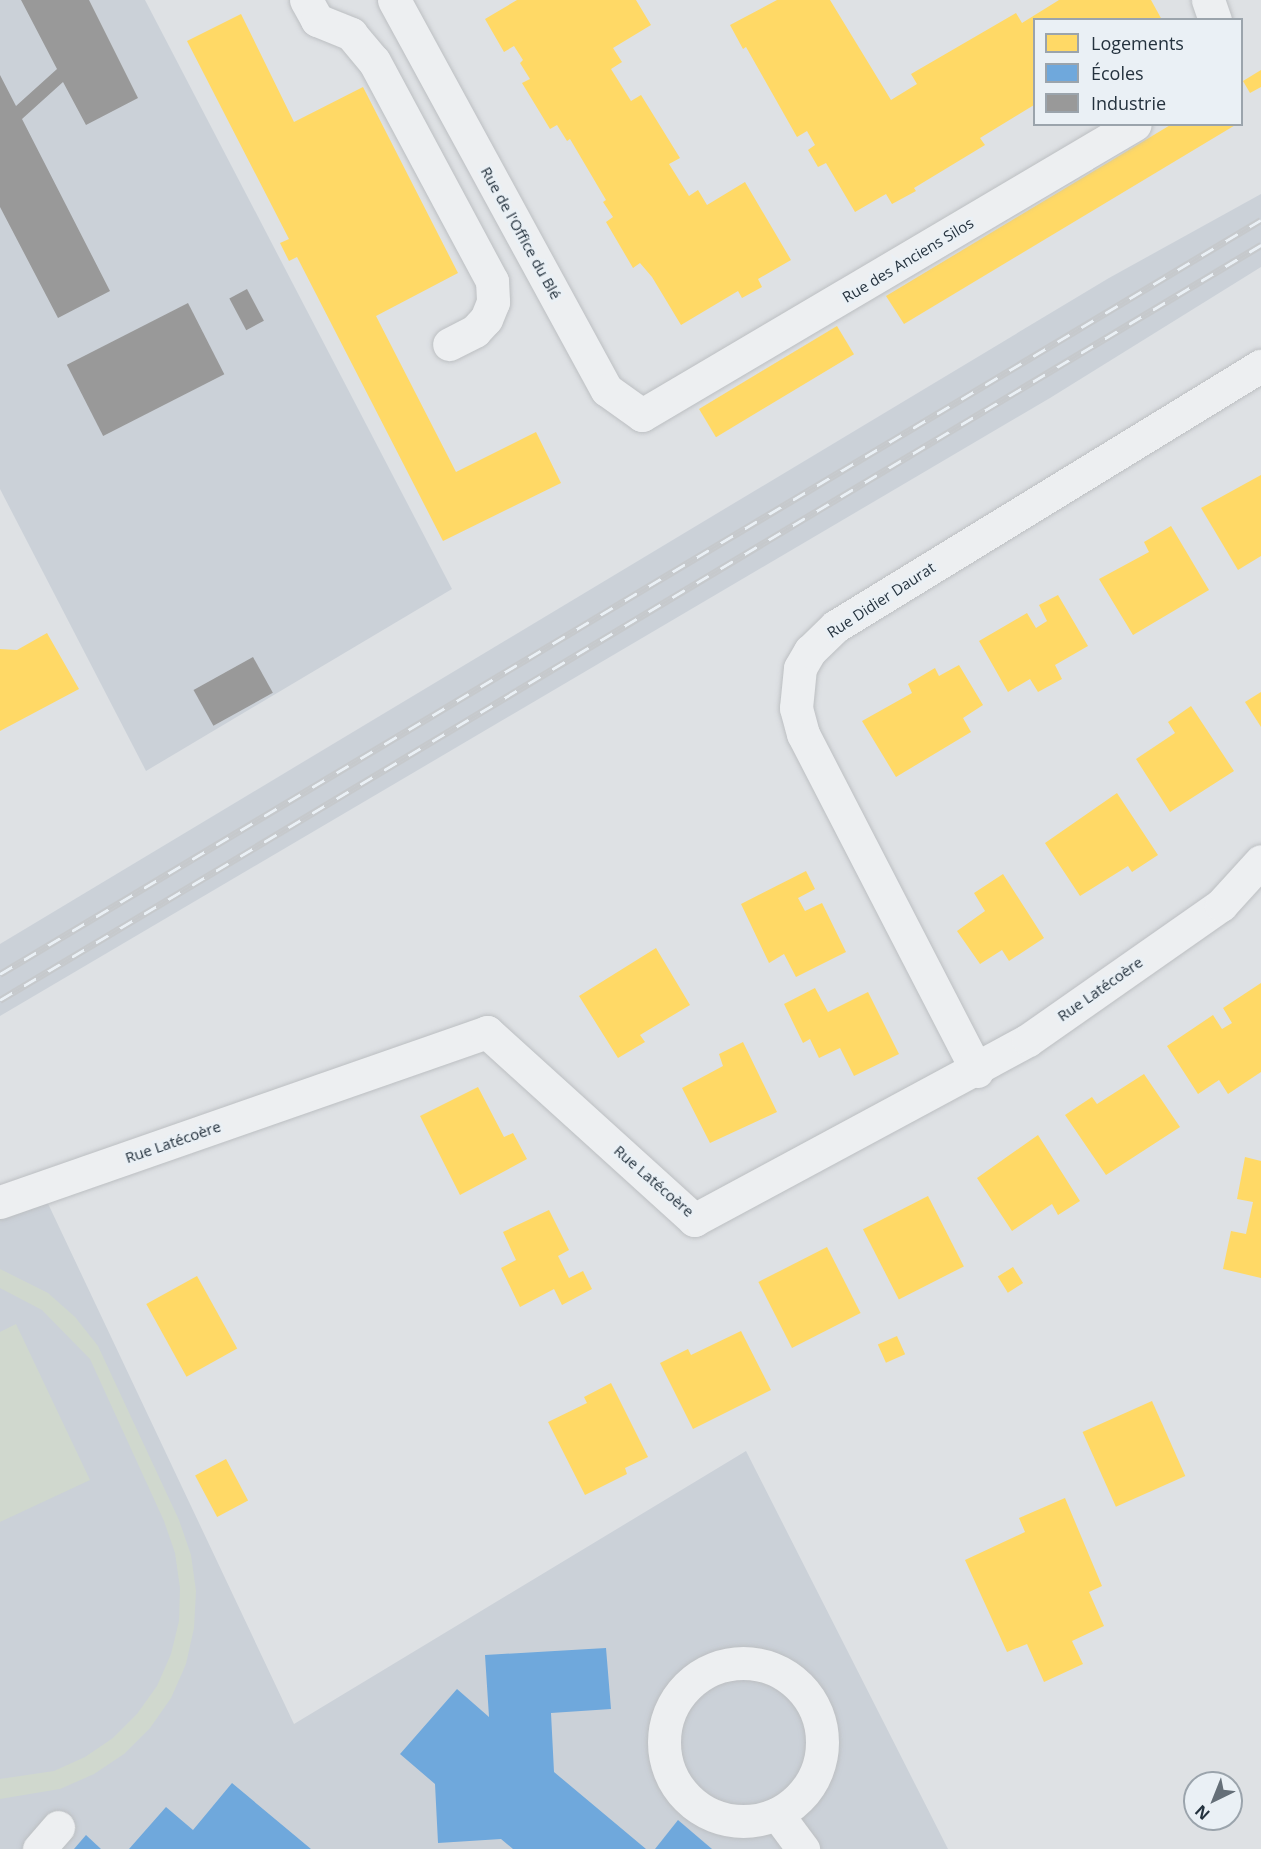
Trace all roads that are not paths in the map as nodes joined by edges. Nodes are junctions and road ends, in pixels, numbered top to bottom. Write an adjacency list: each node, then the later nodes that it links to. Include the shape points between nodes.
1 (306, 0): 6 (street, via 316,20 351,34 374,61 492,281 493,302 486,319 475,331)
2 (394, 0): 8 (street, Rue de l'Office du Blé, via 607,390 642,415)
3 (1208, 0): 4 (street)
4 (1214, 18)
5 (1132, 126): 8 (street, Rue des Anciens Silos)
6 (448, 344)
7 (1261, 366): 12 (street, Rue Didier Daurat, via 836,626 810,651 800,668 796,708 803,734)
8 (680, 395)
9 (1261, 861): 11 (street, Rue Latécoère)
10 (1261, 887): 11 (street, Rue Latécoère)
11 (1221, 905): 12 (street, Rue Latécoère, via 1028,1040)
12 (977, 1071): 13 (street, Rue Latécoère, via 694,1220 487,1032)
13 (0, 1202)
14 (777, 1814): 14 (street, via 794,1803 818,1769 821,1728 815,1708 804,1690 770,1666 749,1662 708,1670 677,1696 668,1714 663,1735 671,1776 698,1807 716,1817 757,1820); 15 (street)
15 (803, 1849)

